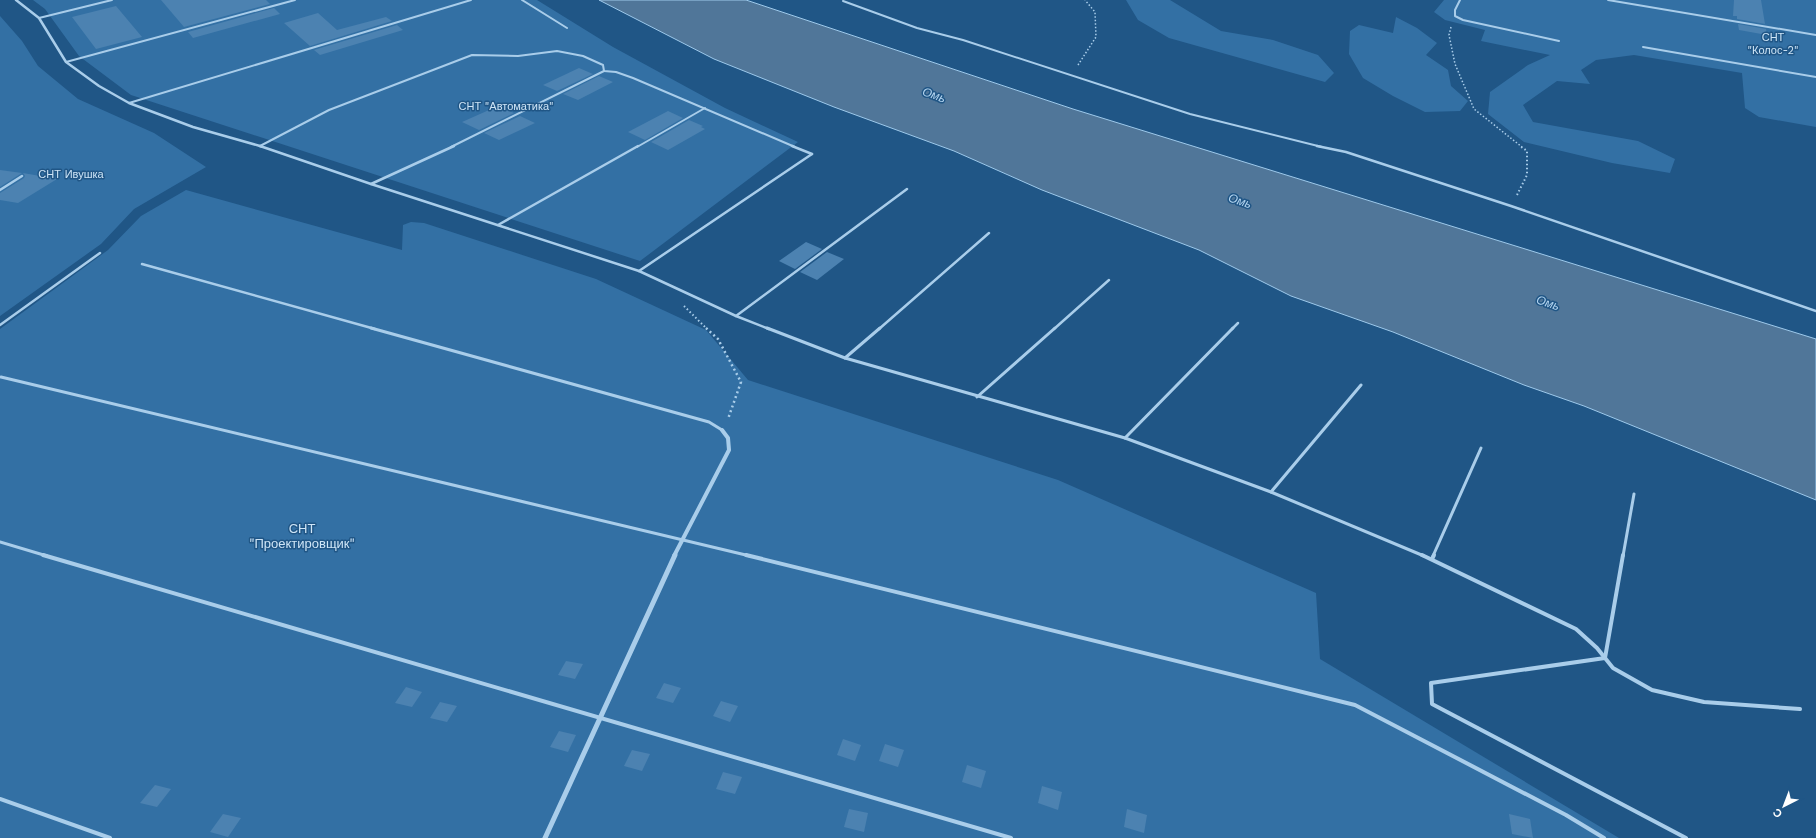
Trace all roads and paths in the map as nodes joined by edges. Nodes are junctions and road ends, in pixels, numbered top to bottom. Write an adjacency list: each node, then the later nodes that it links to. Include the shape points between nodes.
1 (16, 0): 11 (street)
2 (112, 0): 11 (lane)
3 (295, 0): 16 (lane)
4 (471, 0): 20 (lane)
5 (522, 0): 12 (lane)
6 (1085, 0): 17 (path, via 1095,12 1096,37 1078,64)
7 (1460, 0): 10 (lane)
8 (1608, 0): 13 (lane)
9 (843, 1): 27 (lane, via 905,24 1190,114 1346,152)
10 (1455, 16): 14 (lane, via 1480,25); 27 (path, via 1449,35 1455,64 1474,109 1527,150 1527,175)
11 (40, 18): 16 (street)
12 (567, 28)
13 (1816, 34)
14 (1559, 41)
15 (1643, 47): 19 (lane)
16 (66, 62): 20 (street, via 99,86)
17 (1083, 69)
18 (604, 71): 21 (lane, via 633,78); 22 (lane, via 603,65 567,52 518,56 472,55 329,110); 24 (lane)
19 (1816, 77)
20 (129, 103): 22 (street, via 193,127)
21 (705, 108): 28 (lane); 32 (lane, via 812,154)
22 (260, 146): 24 (lane)
23 (22, 176): 26 (lane)
24 (371, 184): 28 (lane)
25 (907, 189): 36 (lane)
26 (0, 190)
27 (1512, 206): 35 (lane)
28 (498, 225): 32 (lane)
29 (989, 233): 39 (lane)
30 (100, 253): 38 (lane)
31 (142, 264): 43 (lane, via 709,422)
32 (639, 271): 36 (lane)
33 (1109, 280): 42 (lane)
34 (682, 304): 43 (path, via 718,338 741,382 732,411)
35 (1816, 311)
36 (736, 316): 39 (lane)
37 (1238, 323): 44 (lane)
38 (0, 325)
39 (845, 358): 42 (lane)
40 (1, 377): 48 (lane)
41 (1361, 385): 46 (lane)
42 (977, 398): 44 (lane)
43 (722, 430): 48 (street, via 728,438 729,450)
44 (1125, 438): 46 (lane)
45 (1481, 448): 50 (lane)
46 (1271, 492): 50 (lane)
47 (1634, 494): 51 (lane)
48 (682, 539): 53 (street); 58 (lane, via 1355,705 1566,815)
49 (0, 542): 53 (lane)
50 (1432, 559): 51 (lane, via 1576,629 1598,648)
51 (1605, 658): 52 (lane, via 1613,668 1652,690 1704,702); 59 (lane, via 1431,683 1432,704)
52 (1800, 709)
53 (600, 717): 56 (street); 57 (lane)
54 (0, 799): 55 (lane)
55 (110, 838)
56 (544, 838)
57 (1011, 838)
58 (1604, 838)
59 (1686, 838)

